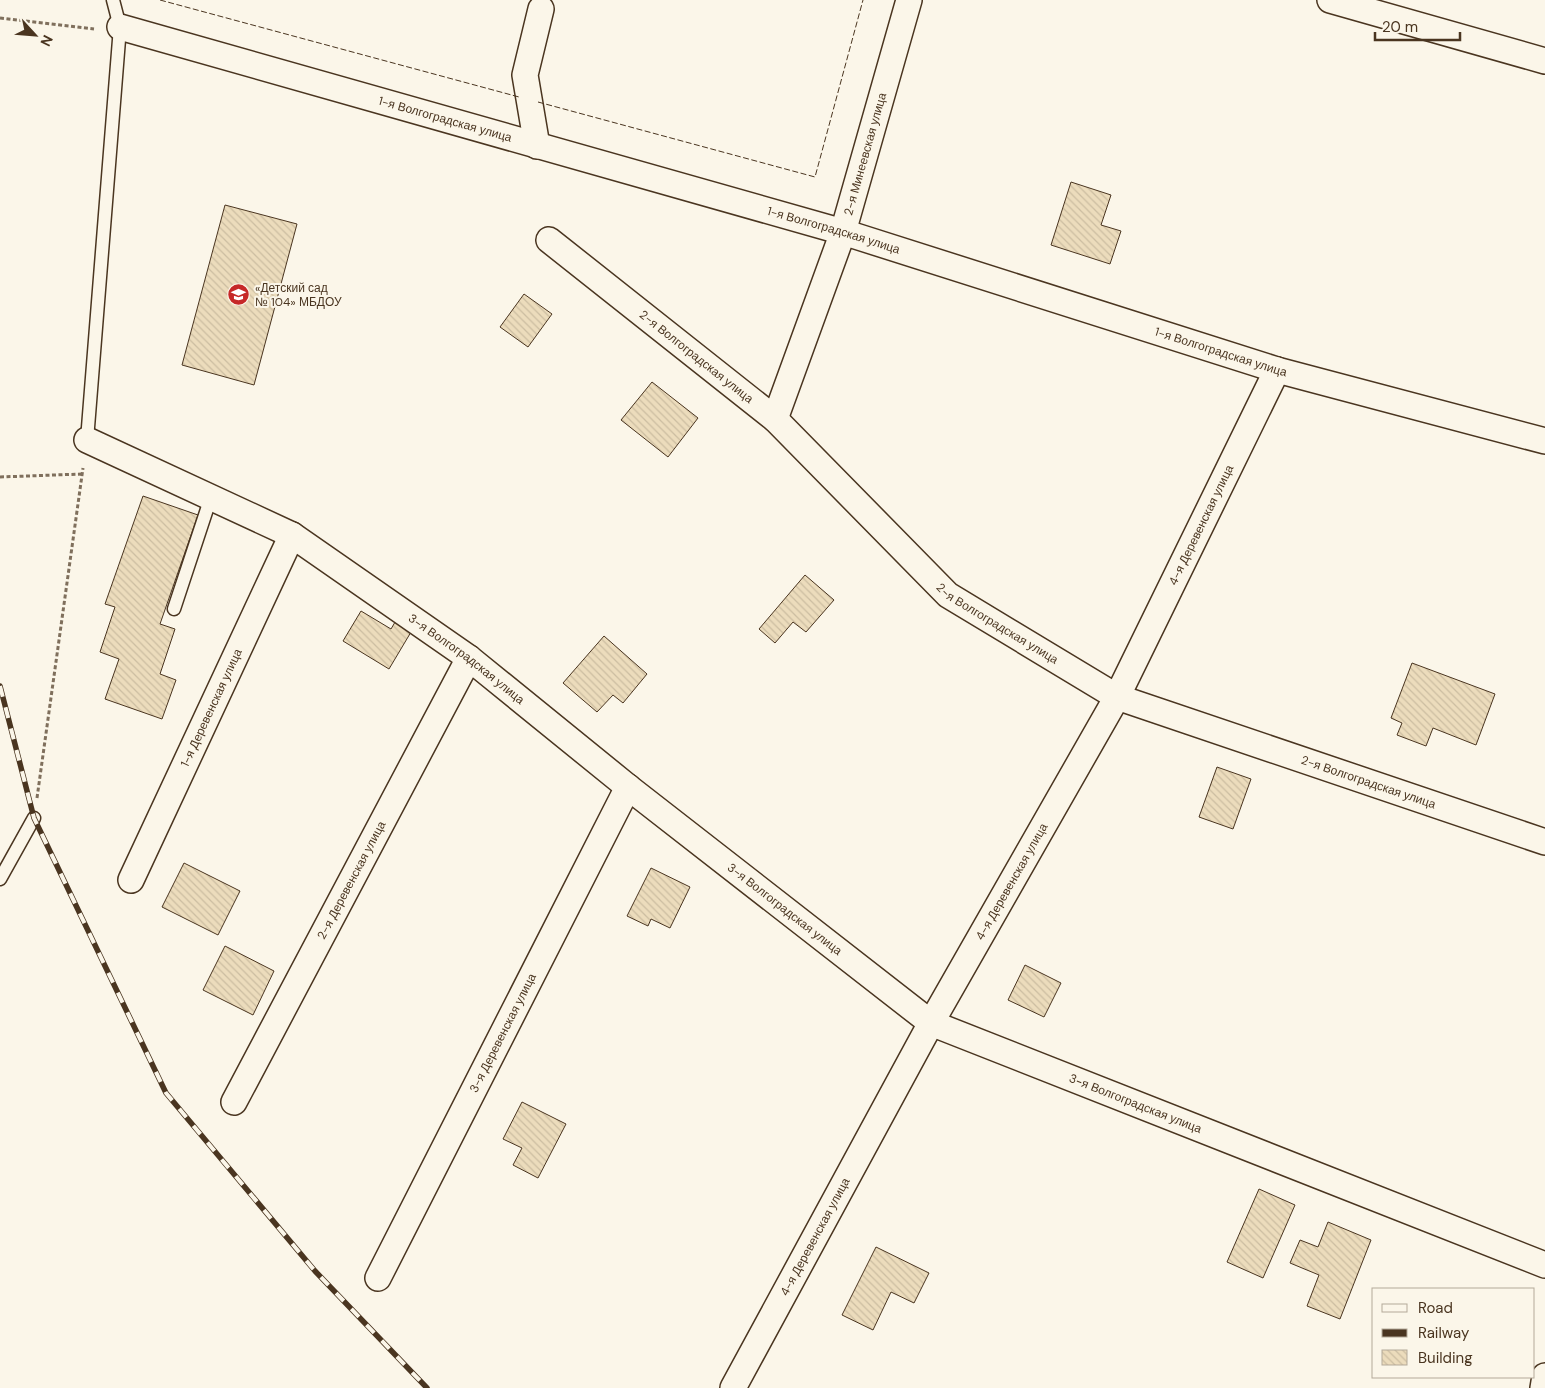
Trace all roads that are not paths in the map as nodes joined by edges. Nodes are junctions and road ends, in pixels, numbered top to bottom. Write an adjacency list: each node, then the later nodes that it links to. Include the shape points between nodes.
1 (113, 0): 5 (lane)
2 (909, 0): 8 (street, 2-я Минеевская улица)
3 (1330, 0): 6 (street)
4 (541, 9): 7 (street, via 524,75)
5 (108, 28): 7 (street, 1-я Волгоградская улица); 12 (lane)
6 (1545, 61)
7 (537, 146): 8 (street, 1-я Волгоградская улица)
8 (843, 232): 10 (street, 1-я Волгоградская улица); 11 (street, 2-я Минеевская улица)
9 (549, 240): 11 (street, 2-я Волгоградская улица)
10 (1277, 370): 13 (street, 1-я Волгоградская улица); 18 (street, 4-я Деревенская улица)
11 (774, 419): 18 (street, 2-я Волгоградская улица, via 948,595)
12 (87, 440): 14 (street, 3-я Волгоградская улица)
13 (1545, 441)
14 (211, 497): 15 (street, 3-я Волгоградская улица); 16 (lane)
15 (292, 534): 17 (street, 3-я Волгоградская улица); 23 (street, 1-я Деревенская улица)
16 (174, 609)
17 (469, 658): 19 (street, 3-я Волгоградская улица); 25 (street, 2-я Деревенская улица)
18 (1117, 697): 21 (street, 2-я Волгоградская улица); 24 (street, 4-я Деревенская улица)
19 (628, 787): 24 (street, 3-я Волгоградская улица); 27 (street, 3-я Деревенская улица)
20 (34, 818): 22 (lane)
21 (1545, 842)
22 (0, 879)
23 (131, 880)
24 (931, 1023): 26 (street, 3-я Волгоградская улица); 29 (street, 4-я Деревенская улица)
25 (234, 1102)
26 (1545, 1266)
27 (378, 1278)
28 (1545, 1376): 30 (street)
29 (733, 1388)
30 (1543, 1388)

